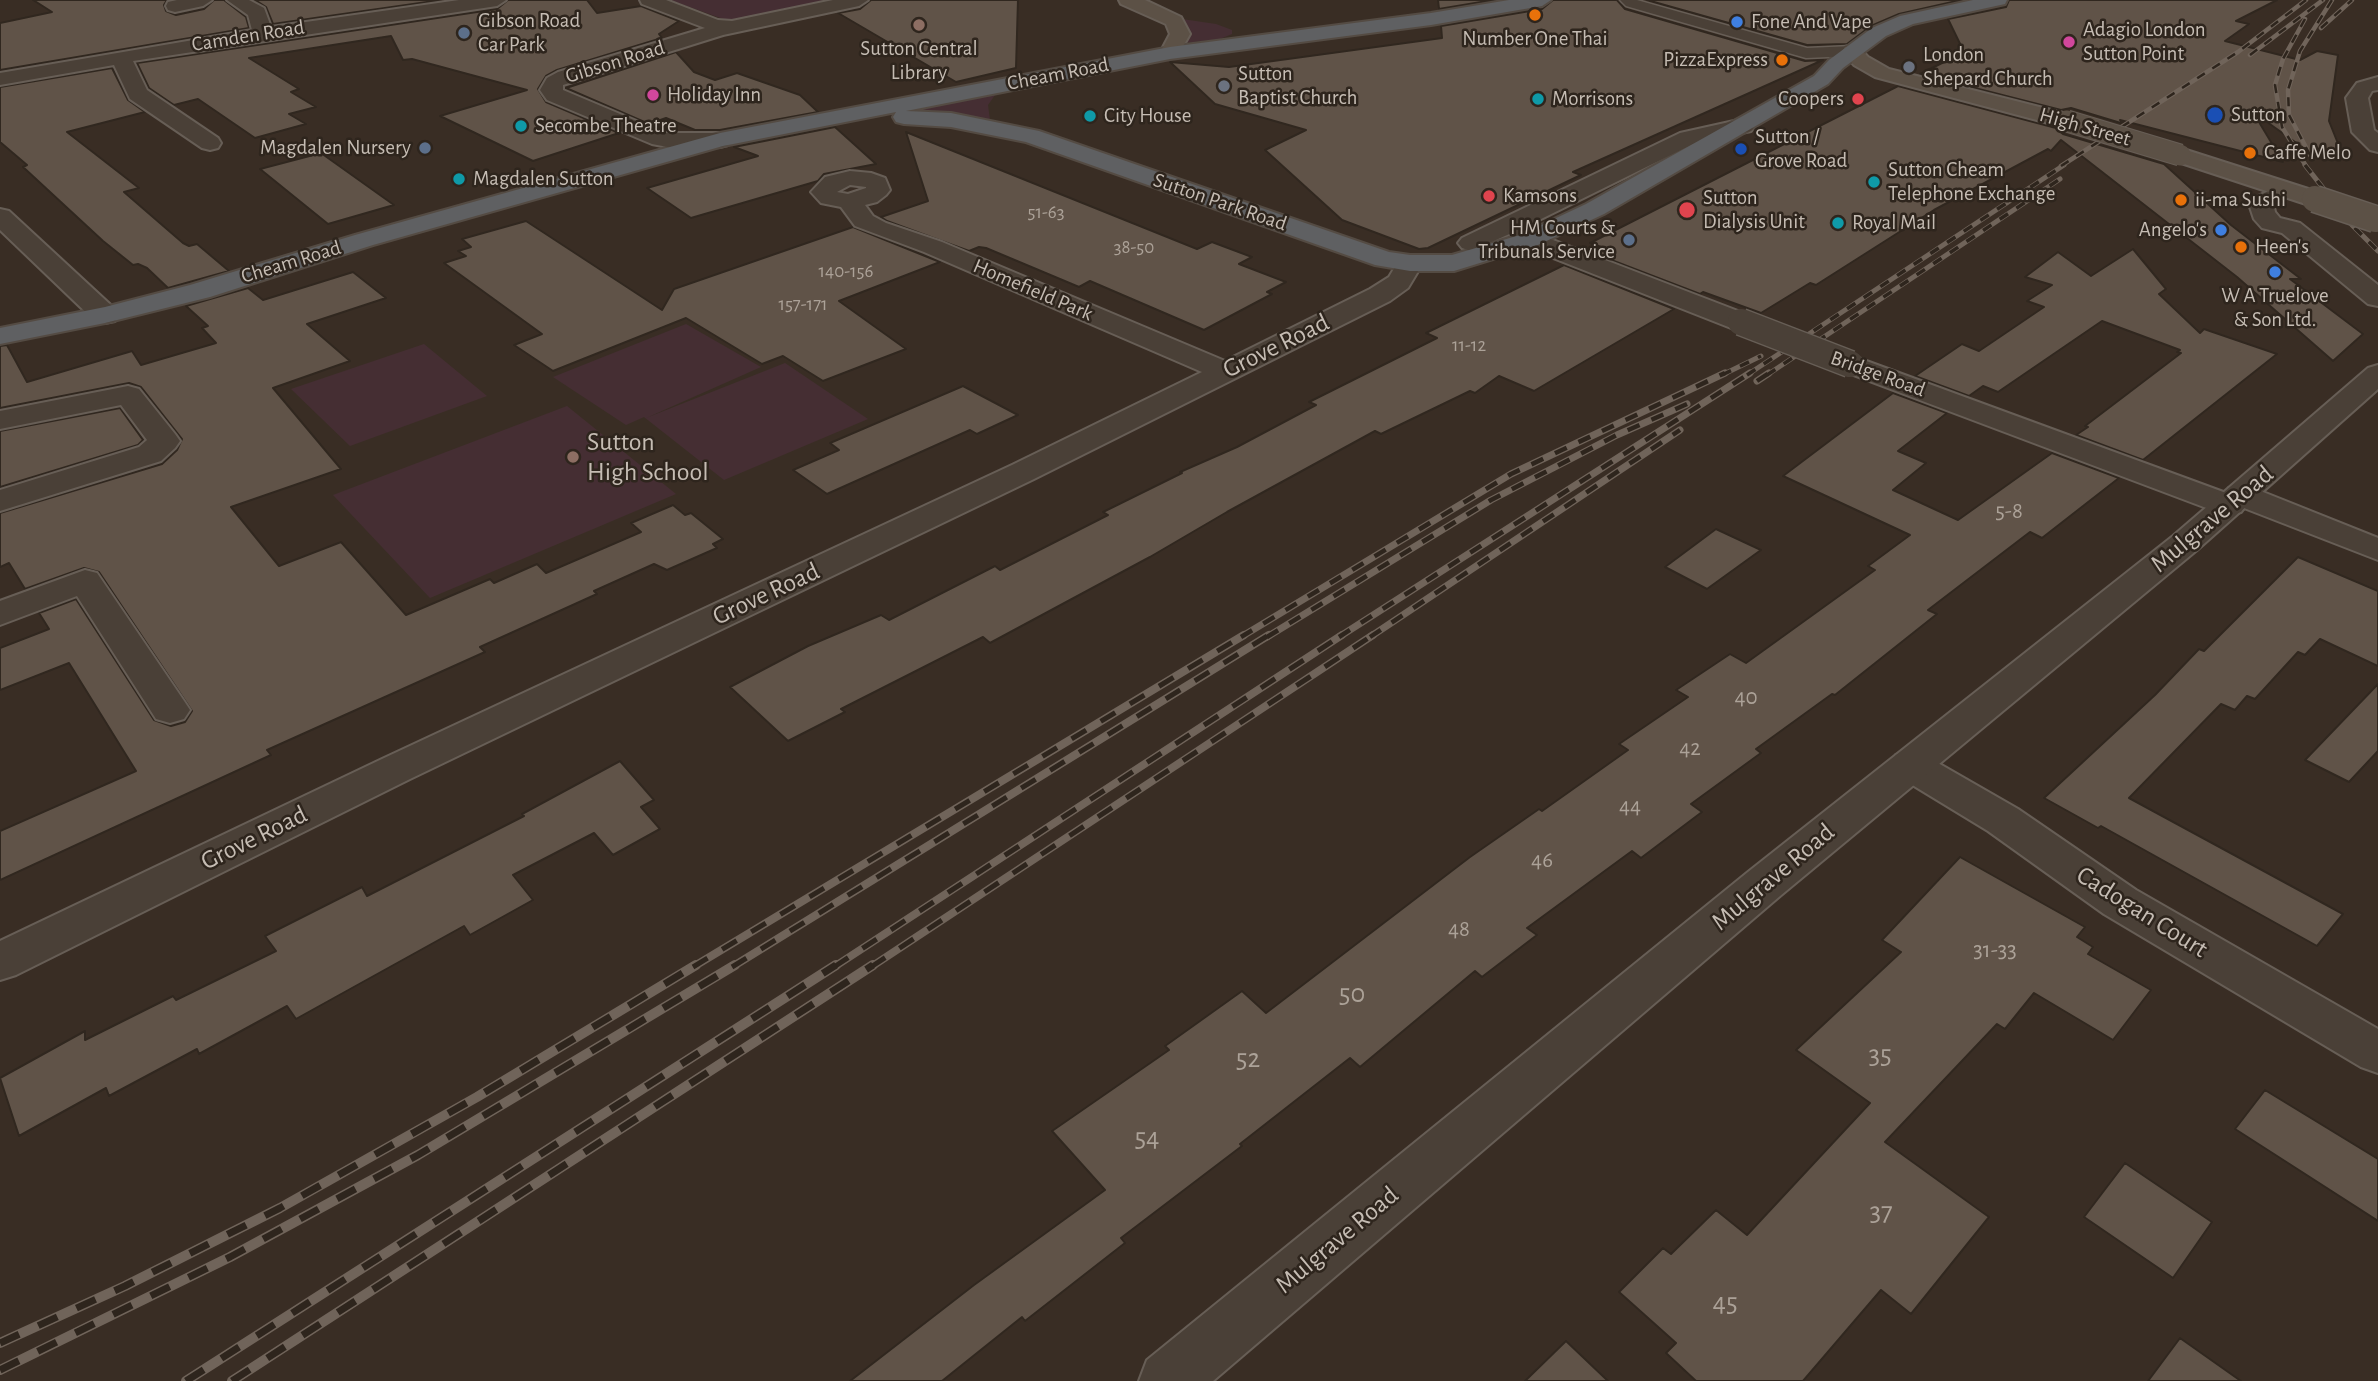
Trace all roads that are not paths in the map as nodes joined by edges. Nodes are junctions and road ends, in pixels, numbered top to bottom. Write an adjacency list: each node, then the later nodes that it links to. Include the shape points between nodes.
1 (203, 0): 11 (street)
2 (236, 0): 14 (street, via 257,12)
3 (497, 0): 12 (street, Camden Road)
4 (649, 0): 13 (street)
5 (859, 0): 13 (street, Gibson Road)
6 (1128, 0): 16 (main road, via 1174,21 1180,34)
7 (1542, 0): 16 (highway, Cheam Road)
8 (1628, 0): 15 (street, via 1806,52)
9 (1998, 0): 15 (highway, via 1898,23)
10 (352, 1): 12 (street)
11 (175, 6)
12 (369, 18): 14 (street, Camden Road)
13 (732, 27): 25 (street, Gibson Road, via 565,76 554,82 551,90 660,139)
14 (263, 33): 17 (street, Camden Road)
15 (1852, 51): 18 (main road, High Street); 21 (highway)
16 (1170, 53): 19 (highway, Cheam Road)
17 (121, 57): 20 (street, Camden Road); 26 (street, via 138,94)
18 (1882, 73): 21 (main road, High Street); 29 (main road, High Street, bridge, via 2067,121)
19 (1050, 76): 24 (highway, Sutton Park Road, via 1018,93 1008,108 1010,117); 25 (highway, Cheam Road)
20 (0, 79)
21 (1821, 80): 34 (highway, via 1743,126 1648,168 1595,209)
22 (2378, 83): 27 (street, via 2364,87 2357,98 2363,131)
23 (874, 119): 24 (highway, Sutton Park Road, via 923,117); 28 (highway, Cheam Road)
24 (1031, 136): 36 (highway, Sutton Park Road, via 1357,250)
25 (720, 140): 28 (highway, Cheam Road)
26 (210, 144)
27 (2378, 145)
28 (580, 180): 38 (highway, Cheam Road)
29 (2285, 190): 32 (main road, High Street, bridge); 33 (street, via 2261,204)
30 (853, 200): 41 (street, Homefield Park, via 853,209 877,229 933,247)
31 (0, 216): 38 (street)
32 (2377, 220)
33 (2272, 223): 37 (street, via 2291,229); 39 (street, via 2267,229)
34 (1525, 230): 35 (street); 36 (highway, via 1454,262); 44 (street, Bridge Road, bridge, via 1850,364)
35 (1471, 243)
36 (1410, 263): 41 (street, Grove Road, via 1399,282 1380,295)
37 (2378, 298)
38 (105, 315): 40 (highway, Cheam Road)
39 (2378, 322)
40 (0, 336)
41 (1224, 372): 50 (street, Grove Road)
42 (2378, 374): 44 (street, Mulgrave Road)
43 (0, 420): 45 (street, via 128,395 164,441 150,454)
44 (2235, 500): 46 (street, Bridge Road); 49 (street, Mulgrave Road)
45 (0, 501)
46 (2378, 550)
47 (0, 614): 48 (street, via 85,581)
48 (170, 710)
49 (1910, 765): 51 (street, Cadogan Court, via 2003,820 2130,908); 52 (street, Mulgrave Road)
50 (0, 962)
51 (2378, 1053)
52 (1168, 1381)

